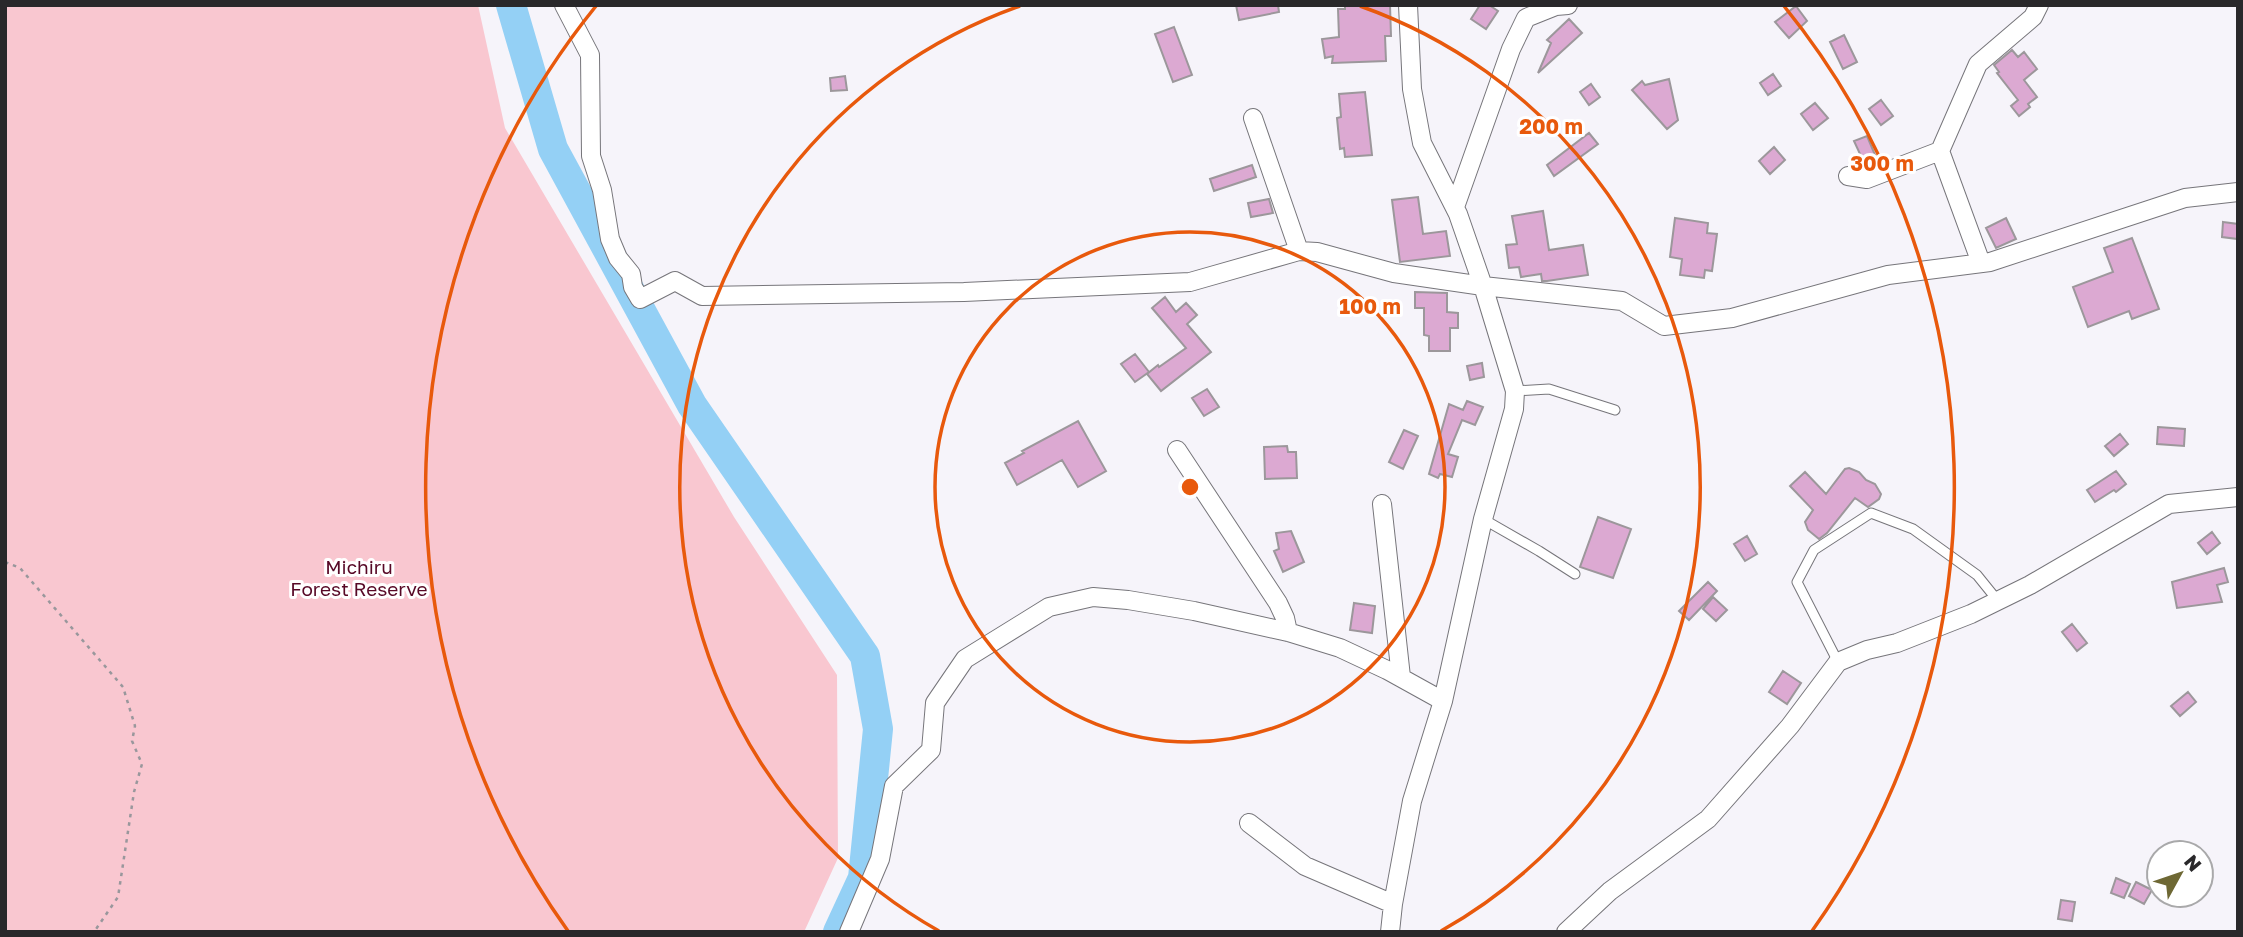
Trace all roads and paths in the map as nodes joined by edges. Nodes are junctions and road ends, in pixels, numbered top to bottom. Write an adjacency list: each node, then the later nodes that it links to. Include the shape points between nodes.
1 (565, 5): 10 (street, via 590,55 591,156 610,239 640,299 676,281 702,296 964,292 1190,282)
2 (1408, 5): 9 (street, via 1412,89 1422,143)
3 (1568, 5): 9 (street, via 1526,18)
4 (2039, 5): 6 (street, via 2033,17 1978,64)
5 (1253, 118): 10 (street)
6 (1940, 151): 7 (street, via 1867,179); 11 (street)
7 (1848, 176)
8 (2238, 192): 11 (street, via 2185,198)
9 (1455, 207): 12 (street)
10 (1299, 251): 12 (street, via 1394,273)
11 (1981, 263): 12 (street, via 1888,275 1732,318 1664,326 1622,301)
12 (1483, 286): 13 (street)
13 (1515, 391): 14 (lane, via 1549,389); 18 (street)
14 (1615, 410)
15 (1177, 450): 22 (street, via 1278,603)
16 (2238, 497): 21 (street, via 2169,504)
17 (1382, 504): 24 (street)
18 (1483, 519): 20 (lane); 25 (street)
19 (5, 562): 28 (path, via 20,568 122,687 135,726 132,741 142,764 118,897)
20 (1575, 574)
21 (1998, 601): 23 (street); 23 (lane, via 1977,575 1913,529 1871,513 1814,550 1797,582)
22 (1288, 632): 24 (street, via 1340,648); 29 (street, via 1194,611 1093,597 1049,607 965,659 935,703 931,750 894,786 880,859)
23 (1838, 662): 31 (street, via 1790,726 1708,819 1611,891)
24 (1401, 677): 25 (street)
25 (1443, 701): 27 (street, via 1412,801)
26 (1249, 823): 27 (street, via 1305,866)
27 (1393, 904): 30 (street)
28 (94, 932)
29 (849, 932)
30 (1390, 932)
31 (1566, 932)

